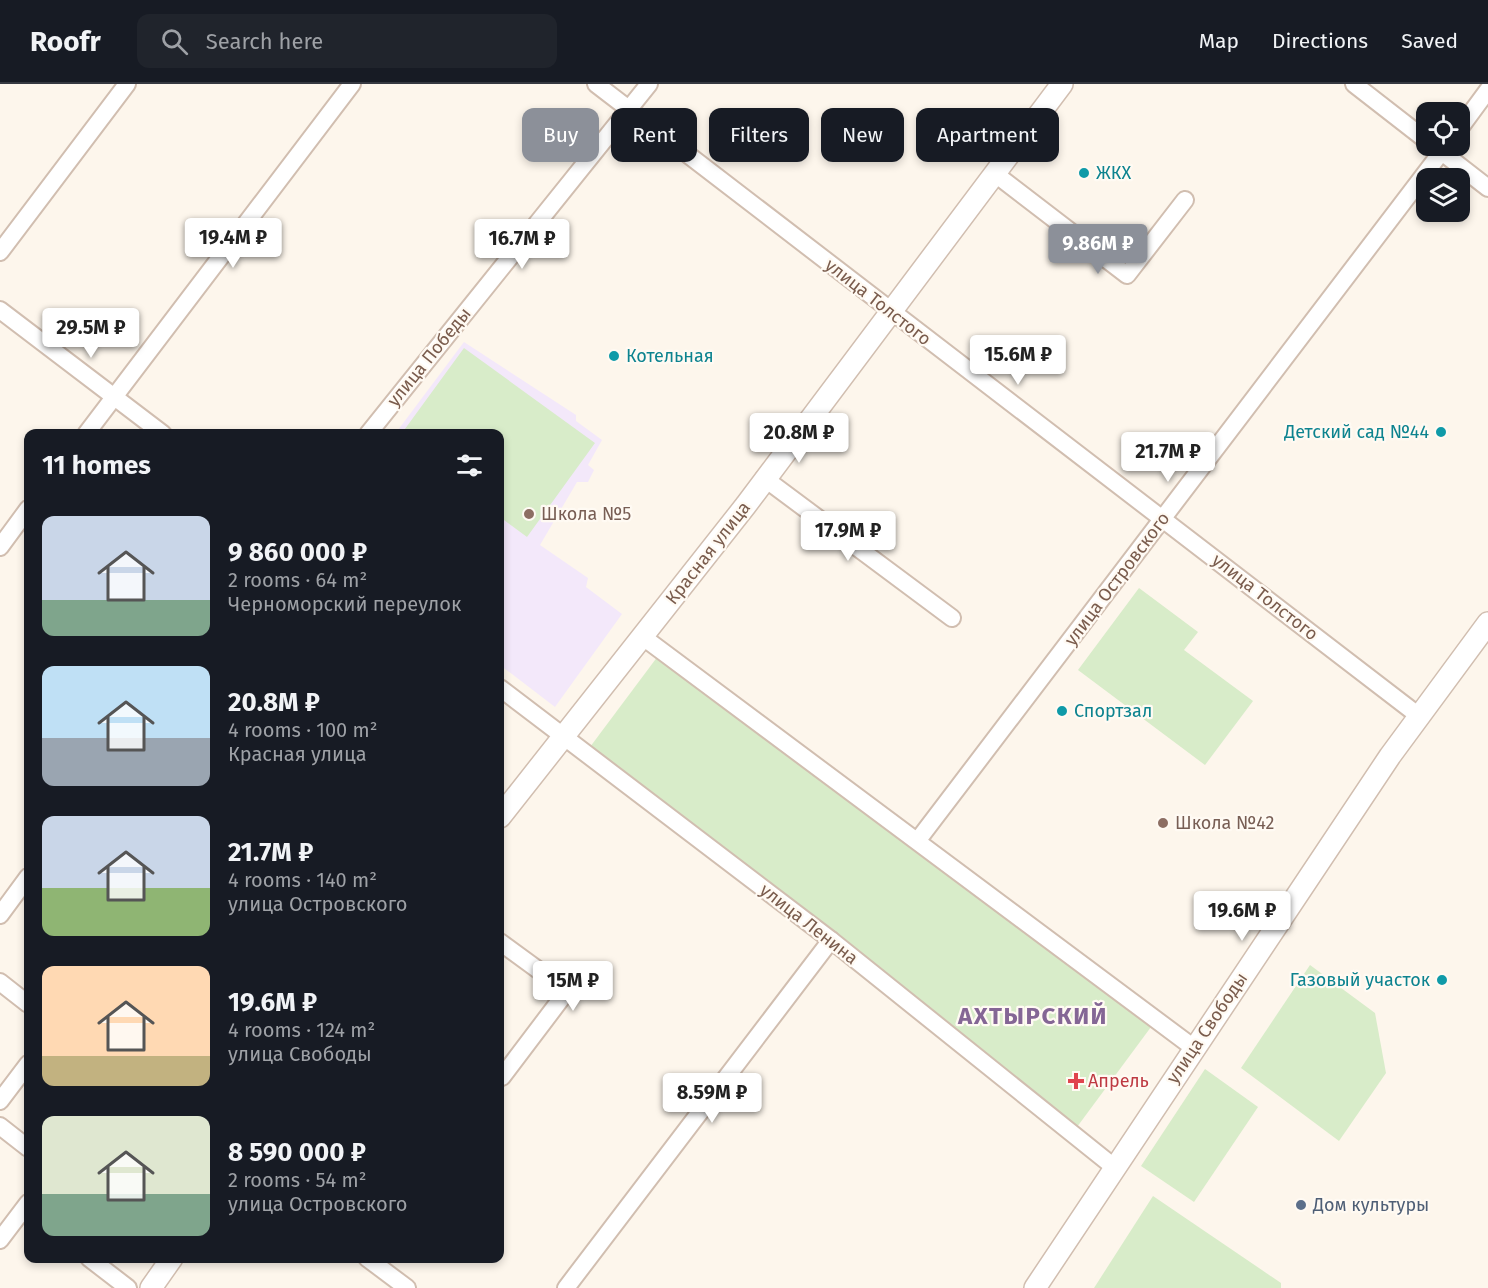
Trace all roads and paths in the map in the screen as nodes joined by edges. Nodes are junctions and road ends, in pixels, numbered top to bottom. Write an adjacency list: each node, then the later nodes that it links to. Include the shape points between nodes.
1 (127, 84): 19 (street)
2 (352, 84): 22 (street)
3 (596, 84): 8 (street, улица Толстого)
4 (649, 84): 9 (street, улица Победы)
5 (1062, 84): 16 (street, Красная улица)
6 (1354, 84): 12 (street)
7 (1488, 90): 10 (street)
8 (626, 108)
9 (631, 108)
10 (1470, 114)
11 (611, 132): 25 (street, улица Победы)
12 (1416, 132)
13 (1435, 156): 28 (street, улица Островского)
14 (1450, 156): 17 (street)
15 (696, 162): 21 (street, улица Толстого)
16 (994, 173): 18 (street, via 1127,275); 21 (street, Красная улица)
17 (1488, 188)
18 (1185, 200)
19 (0, 252)
20 (0, 310): 22 (street)
21 (891, 312): 26 (street, Красная улица); 28 (street, улица Толстого)
22 (113, 398): 23 (street); 24 (street)
23 (90, 429)
24 (156, 429)
25 (372, 429)
26 (764, 478): 30 (street); 32 (street, Красная улица)
27 (24, 514): 29 (street)
28 (1163, 518): 34 (street, улица Толстого); 37 (street, улица Островского)
29 (0, 547)
30 (952, 618)
31 (1488, 623): 34 (street, улица Свободы)
32 (643, 637): 35 (street, Красная улица); 37 (street)
33 (504, 691): 35 (street, улица Ленина)
34 (1419, 716): 44 (street, улица Свободы)
35 (562, 736): 36 (street, Красная улица); 40 (street, улица Ленина)
36 (504, 812)
37 (918, 840): 44 (street)
38 (24, 882): 39 (street)
39 (0, 915)
40 (831, 940): 50 (street, улица Ленина); 59 (street)
41 (504, 945): 46 (street, via 567,991)
42 (0, 982): 43 (street)
43 (24, 1001)
44 (1194, 1048): 50 (street, улица Свободы)
45 (24, 1069): 47 (street)
46 (504, 1074)
47 (0, 1101)
48 (0, 1126): 49 (street)
49 (24, 1145)
50 (1114, 1167): 60 (street, улица Свободы)
51 (24, 1212): 52 (street)
52 (0, 1240)
53 (96, 1263): 56 (street)
54 (168, 1263): 57 (street)
55 (374, 1263): 58 (street)
56 (128, 1288)
57 (151, 1288)
58 (406, 1288)
59 (566, 1288)
60 (1035, 1288)

